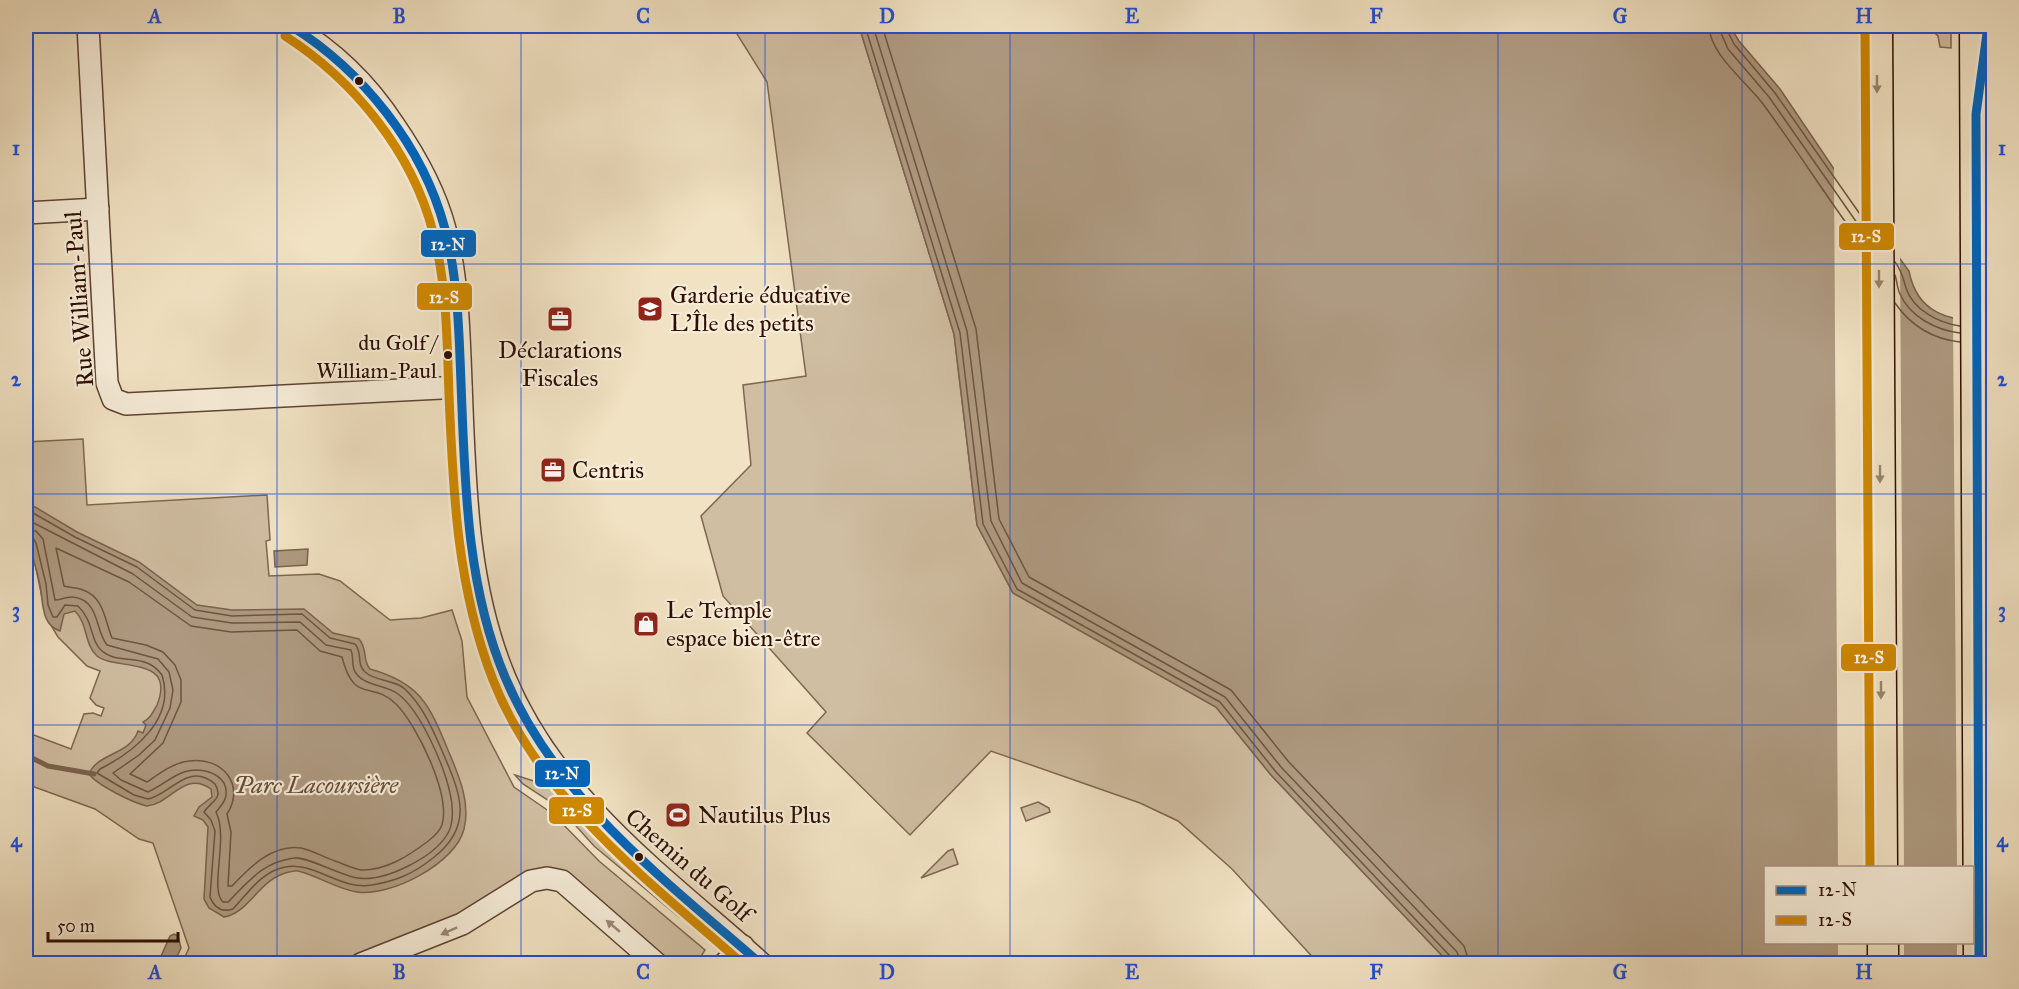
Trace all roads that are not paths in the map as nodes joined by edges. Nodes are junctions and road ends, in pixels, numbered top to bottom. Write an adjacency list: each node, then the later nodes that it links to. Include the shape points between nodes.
1 (88, 26): 7 (street, Rue William-Paul)
2 (291, 26): 9 (street, Chemin du Golf, via 320,45 361,83 390,118 426,178 452,260)
3 (1877, 26): 10 (highway, one-way to 10)
4 (1975, 26): 6 (highway)
5 (1988, 26): 6 (highway)
6 (1976, 114): 18 (highway)
7 (98, 209): 8 (street); 9 (street, Rue William-Paul, via 107,383 116,402 126,405)
8 (26, 213)
9 (461, 387): 12 (street, Chemin du Golf, via 473,561 490,635 515,700 556,767 598,818)
10 (1882, 866)
11 (1883, 944): 17 (highway)
12 (742, 946): 15 (street); 16 (street, Chemin du Golf)
13 (361, 963): 14 (street, one-way to 13, via 562,881 547,878 531,881 455,928)
14 (657, 963)
15 (724, 963)
16 (762, 963)
17 (1883, 963)
18 (1979, 963)

